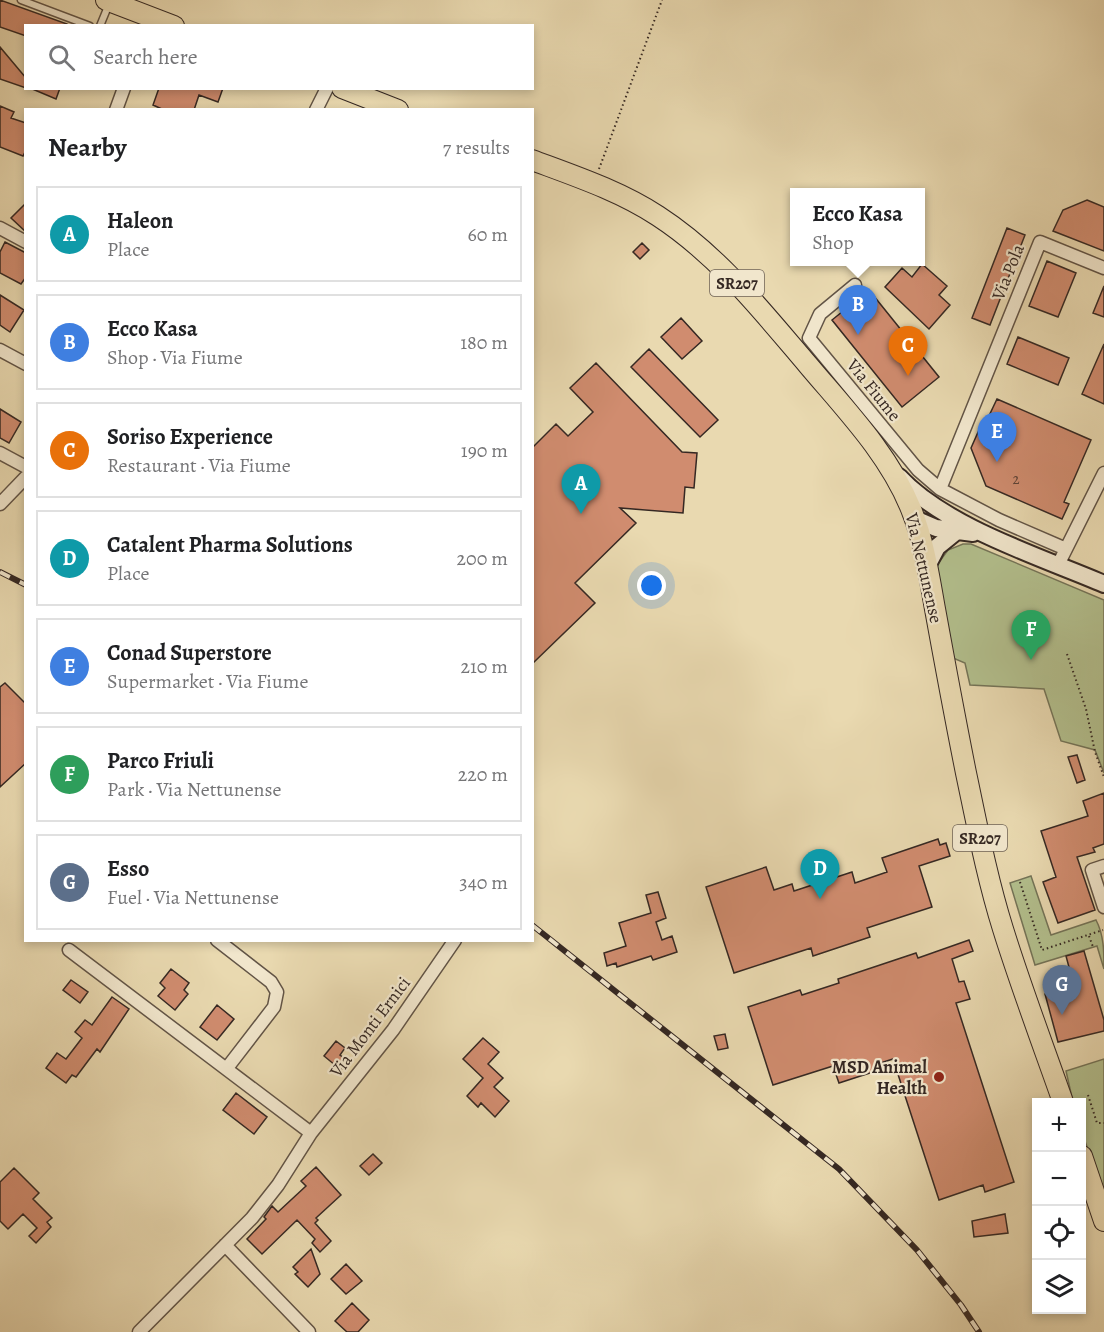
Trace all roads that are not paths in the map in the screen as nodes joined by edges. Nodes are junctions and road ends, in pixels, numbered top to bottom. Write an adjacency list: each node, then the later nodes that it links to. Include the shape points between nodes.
1 (21, 0): 4 (lane)
2 (108, 1): 3 (main road); 5 (lane)
3 (150, 21)
4 (85, 24)
5 (101, 24)
6 (123, 90): 9 (street)
7 (326, 90): 10 (street)
8 (347, 90): 11 (main road)
9 (117, 108)
10 (317, 108)
11 (393, 108)
12 (534, 161): 21 (main road, Via Nettunense / SR207, via 635,203 691,239 722,266 840,403)
13 (0, 228): 14 (street)
14 (24, 241)
15 (1104, 268): 24 (street, Via Pola, via 1040,242)
16 (855, 285): 24 (street, Via Fiume, via 820,314 808,338 918,470)
17 (0, 350): 18 (street)
18 (24, 363)
19 (0, 453): 20 (street)
20 (24, 466)
21 (891, 469): 27 (main road, Via Nettunense / SR207); 28 (street, via 909,488)
22 (1104, 473): 29 (street)
23 (24, 479): 25 (street)
24 (940, 489): 26 (street, Via Fiume)
25 (0, 504)
26 (968, 505): 28 (street); 29 (street, Via Fiume)
27 (915, 519): 28 (street, via 936,528); 31 (main road, Via Nettunense / SR207)
28 (956, 522): 30 (street); 31 (street)
29 (1066, 549): 30 (street)
30 (1058, 565): 32 (street)
31 (927, 566): 39 (main road, Via Nettunense / SR207, via 989,876)
32 (1104, 584)
33 (1104, 866): 34 (street, via 1092,870)
34 (1104, 908)
35 (220, 942): 38 (street, via 271,982 277,992 274,1007)
36 (454, 942): 40 (street, Via Monti Ernici, via 389,1035)
37 (69, 950): 38 (street)
38 (227, 1068): 40 (street)
39 (1062, 1098)
40 (311, 1133): 43 (street, Via Monti Ernici, via 272,1193)
41 (1086, 1168): 42 (main road)
42 (1104, 1221)
43 (225, 1245): 44 (street, Via Monti Ernici); 45 (street)
44 (139, 1332)
45 (309, 1332)

